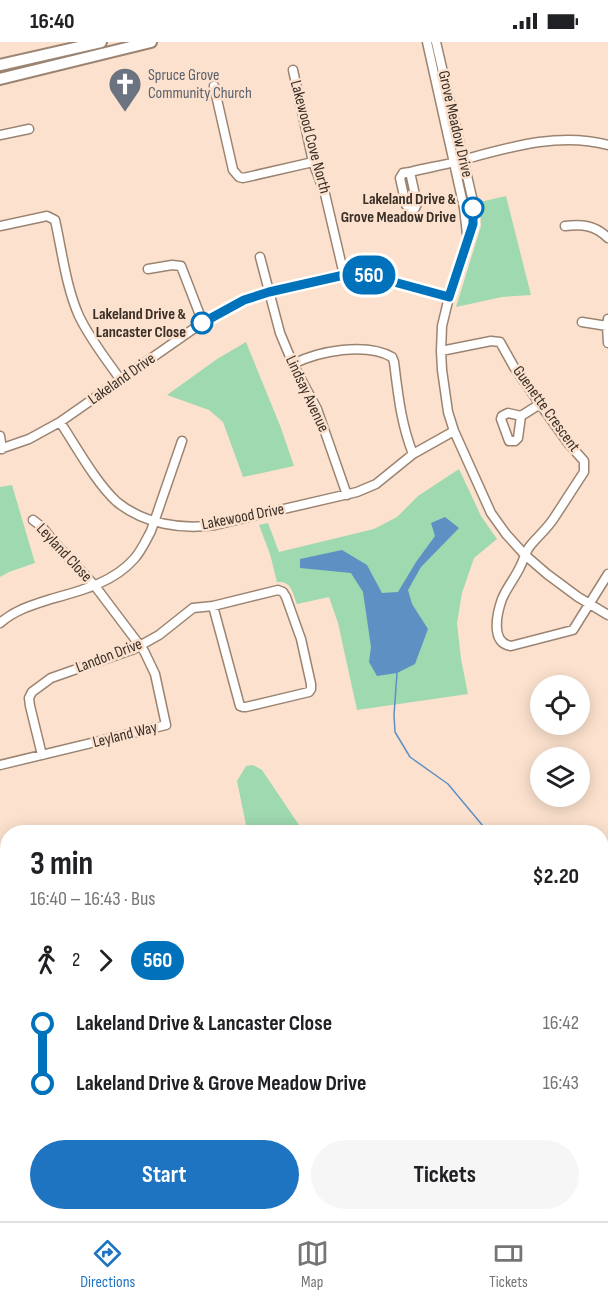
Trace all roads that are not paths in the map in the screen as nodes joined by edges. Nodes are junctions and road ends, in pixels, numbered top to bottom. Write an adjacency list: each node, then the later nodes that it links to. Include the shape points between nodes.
1 (101, 42): 5 (main road)
2 (151, 42): 7 (main road)
3 (427, 42): 14 (street, Grove Meadow Drive)
4 (436, 42): 12 (street, Grove Meadow Drive)
5 (0, 65)
6 (293, 70): 13 (street, Lakewood Cove North)
7 (0, 79)
8 (214, 86): 13 (street, via 235,174 243,178)
9 (29, 129): 10 (street)
10 (0, 135)
11 (608, 146): 12 (street, via 574,139 551,140)
12 (463, 159): 14 (street); 19 (street, Grove Meadow Drive, via 474,206 473,224)
13 (313, 162): 22 (street, Lakewood Cove North, via 325,194)
14 (454, 162): 15 (street); 19 (street, Grove Meadow Drive, via 467,223)
15 (410, 172)
16 (0, 226): 31 (street, via 47,216 55,220 79,316)
17 (565, 226): 18 (street, via 588,225)
18 (608, 238)
19 (466, 241): 24 (street, Grove Meadow Drive)
20 (260, 257): 23 (street, Lindsay Avenue)
21 (148, 269): 27 (street, via 181,266)
22 (344, 275): 23 (street, Lakeland Drive); 24 (street, Lakeland Drive, via 372,276)
23 (269, 292): 27 (street, Lakeland Drive, via 244,300); 30 (street, Lindsay Avenue)
24 (449, 297): 29 (street, Grove Meadow Drive)
25 (582, 322): 26 (street)
26 (607, 322): 28 (street)
27 (202, 323): 31 (street, Lakeland Drive)
28 (608, 343)
29 (441, 351): 32 (street, Guenette Crescent, via 500,342); 35 (street, Grove Meadow Drive)
30 (293, 364): 39 (street, via 350,350 392,357 401,415); 40 (street, Lindsay Avenue, via 317,409)
31 (120, 379): 34 (street, Lakeland Drive)
32 (540, 404): 33 (street); 43 (street, Guenette Crescent, via 582,458 585,468 554,519)
33 (521, 416)
34 (60, 422): 38 (street, Lakeland Drive); 42 (street, Lakewood Drive, via 117,501)
35 (454, 431): 39 (street, Lakewood Drive); 43 (street, Grove Meadow Drive, via 491,513)
36 (0, 436): 38 (street)
37 (182, 441): 42 (street)
38 (1, 449)
39 (413, 454): 40 (street, Lakewood Drive, via 376,484)
40 (347, 495): 42 (street, Lakewood Drive, via 215,525 182,527)
41 (33, 520): 45 (street, Leyland Close)
42 (155, 521): 45 (street, via 136,557)
43 (525, 555): 46 (street, Grove Meadow Drive); 46 (street, via 502,600 498,618 502,643 511,646 573,630)
44 (608, 574): 46 (street)
45 (95, 586): 49 (street, via 30,605); 50 (street, Leyland Way)
46 (590, 604): 48 (street, Grove Meadow Drive)
47 (213, 606): 47 (street, Landon Drive, via 240,706 309,692 311,684 301,639 281,591); 50 (street, Landon Drive, via 193,608)
48 (608, 615)
49 (0, 623)
50 (140, 646): 51 (street, Landon Drive, via 51,678 32,692 30,706); 51 (street, Leyland Way, via 155,674 166,725)
51 (42, 754): 52 (street, Leyland Way)
52 (0, 765)

